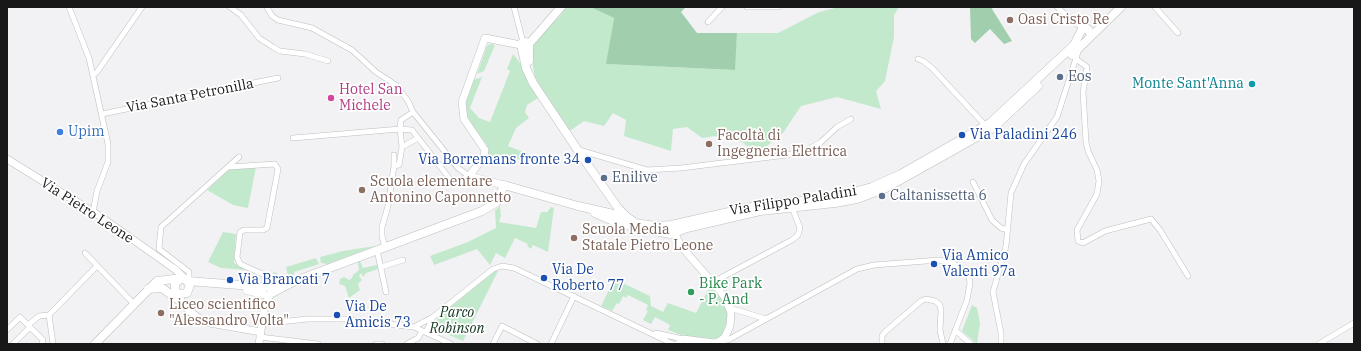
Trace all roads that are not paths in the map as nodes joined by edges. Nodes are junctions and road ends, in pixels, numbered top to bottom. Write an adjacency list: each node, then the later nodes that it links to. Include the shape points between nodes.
1 (69, 7): 21 (street, via 88,54)
2 (142, 7): 21 (street, via 98,72)
3 (230, 7): 20 (street, via 241,15 259,38 280,51 305,54)
4 (267, 7): 23 (street, via 278,20 308,26 352,50 400,89)
5 (514, 7): 16 (street)
6 (561, 7): 16 (main road)
7 (722, 7): 13 (street)
8 (747, 7): 9 (street)
9 (778, 7)
10 (1057, 7): 14 (street)
11 (1121, 7): 14 (main road)
12 (1155, 7): 15 (street)
13 (708, 22)
14 (1085, 33): 17 (main road, Via Filippo Paladini); 26 (main road, Via Filippo Paladini)
15 (1178, 33)
16 (525, 45): 31 (main road, via 533,83); 37 (main road, via 485,38 462,102 464,120 485,150 484,157)
17 (1080, 47): 19 (street); 41 (main road, Via Filippo Paladini, via 993,128 912,174 886,188 857,198)
18 (918, 59): 26 (street, via 932,68)
19 (1076, 59): 47 (street, via 1057,117 1024,164 1014,184); 55 (street, via 1087,67 1083,92 1086,142 1099,181 1096,194 1077,230 1078,241 1083,243 1105,231 1151,219)
20 (328, 61)
21 (93, 75): 24 (street)
22 (278, 78): 24 (street, Via Santa Petronilla)
23 (413, 112): 27 (street, via 401,120); 37 (street, via 460,172)
24 (102, 114): 42 (street, via 109,158 97,191)
25 (851, 119): 31 (street, via 808,150 681,168 647,170)
26 (985, 126): 48 (main road, Via Filippo Paladini, via 901,174 864,189 834,197 760,205)
27 (400, 130): 28 (street); 29 (street, via 412,130); 30 (street)
28 (293, 138)
29 (418, 138): 30 (street); 37 (street, via 453,183)
30 (402, 147): 35 (street, via 398,165)
31 (577, 150): 40 (main road)
32 (394, 155): 35 (street)
33 (239, 157): 36 (street)
34 (7, 159): 42 (main road, Via Pietro Leone)
35 (394, 166): 49 (street, via 382,227)
36 (228, 167): 56 (street, via 161,227 159,249 189,272 189,277); 59 (street, via 274,164 278,168 269,225 263,230 240,232 236,257 238,262 269,277)
37 (468, 176): 39 (main road)
38 (973, 182): 47 (street, via 992,220 1001,228)
39 (504, 185): 44 (main road); 49 (main road, via 500,197 492,206)
40 (611, 198): 43 (main road); 44 (main road, via 610,206)
41 (792, 207): 48 (main road, Via Filippo Paladini, via 760,211); 57 (street, via 800,228 798,235)
42 (93, 212): 52 (main road, Via Pietro Leone)
43 (618, 212): 44 (main road, via 613,218); 45 (main road)
44 (601, 213): 46 (main road, via 618,223)
45 (635, 223): 46 (main road); 48 (main road)
46 (650, 230): 48 (main road)
47 (1008, 230): 100 (street, via 994,292)
48 (671, 231): 57 (main road)
49 (381, 248): 54 (street); 59 (main road)
50 (85, 253): 53 (street)
51 (403, 260): 54 (street)
52 (166, 264): 56 (main road); 56 (main road, Via Pietro Leone, via 176,270)
53 (98, 266): 64 (street); 66 (street)
54 (380, 267): 61 (street)
55 (1188, 276)
56 (180, 279): 58 (main road, via 157,281); 59 (main road); 60 (main road, via 190,285); 62 (main road, via 174,288)
57 (713, 282): 65 (main road)
58 (148, 289): 62 (main road, via 163,286); 64 (main road)
59 (268, 290): 60 (main road, via 206,286); 70 (main road)
60 (189, 291): 62 (main road)
61 (386, 292)
62 (178, 295): 77 (main road, via 185,307 198,320)
63 (574, 296): 67 (street, via 514,268 502,266 493,269); 75 (street); 93 (street)
64 (134, 304): 85 (main road)
65 (730, 308): 68 (street); 78 (main road, via 730,326)
66 (49, 315): 71 (street, via 39,316); 84 (street)
67 (433, 317): 72 (street); 76 (street)
68 (766, 319): 74 (street, via 857,269 874,265 945,261 961,268 969,277 970,283 970,294); 78 (street, via 728,340)
69 (1354, 323): 101 (street)
70 (262, 324): 72 (street, via 307,318 332,318); 77 (main road)
71 (29, 326): 73 (street, via 20,317); 82 (street); 83 (street, via 43,340)
72 (414, 327): 76 (street)
73 (7, 330)
74 (956, 330): 98 (street); 99 (street)
75 (647, 331): 79 (street); 94 (street)
76 (424, 332): 89 (street); 90 (street)
77 (260, 338): 81 (street)
78 (720, 341): 80 (main road)
79 (683, 342): 80 (main road)
80 (704, 342): 95 (main road)
81 (298, 343): 86 (street)
82 (13, 344)
83 (42, 344)
84 (53, 344)
85 (95, 344)
86 (318, 344)
87 (376, 344): 88 (street)
88 (382, 344)
89 (406, 344)
90 (451, 344)
91 (493, 344): 92 (street, via 502,326)
92 (537, 344)
93 (551, 344)
94 (673, 344)
95 (694, 344)
96 (882, 344): 97 (street, via 885,332 926,299 940,305)
97 (943, 344)
98 (950, 344)
99 (971, 344)
100 (1001, 344)
101 (1320, 344)

